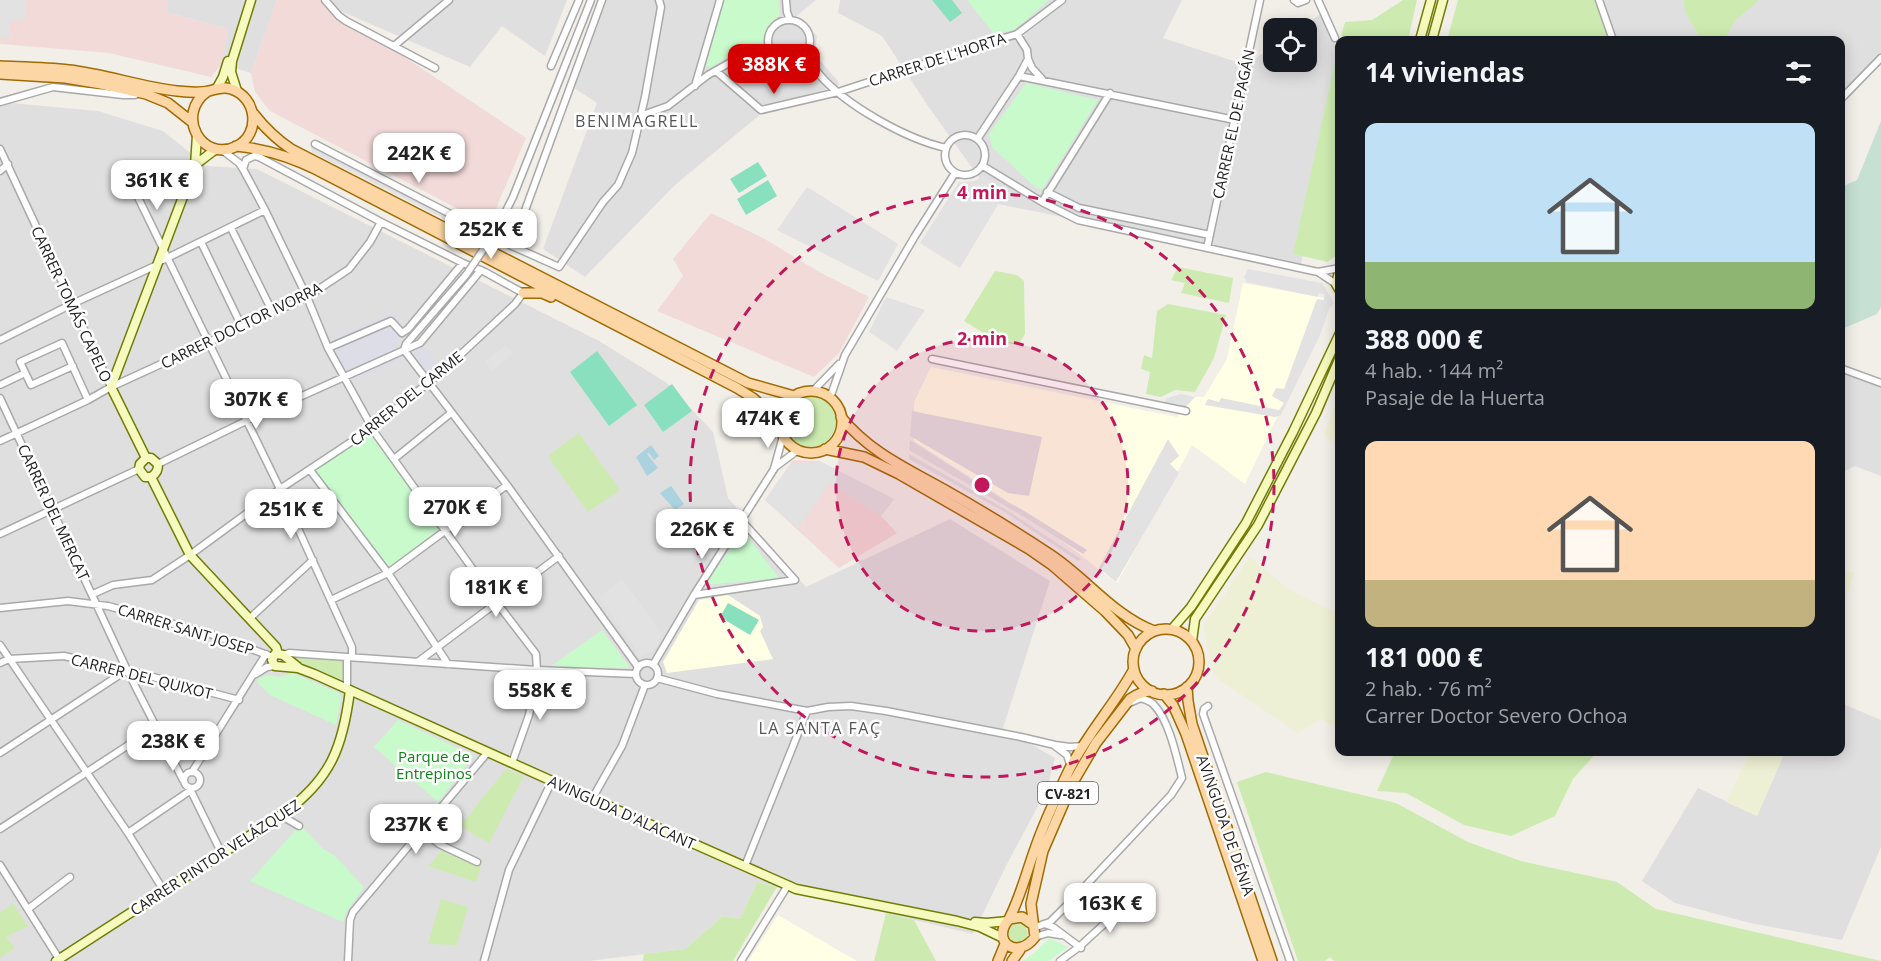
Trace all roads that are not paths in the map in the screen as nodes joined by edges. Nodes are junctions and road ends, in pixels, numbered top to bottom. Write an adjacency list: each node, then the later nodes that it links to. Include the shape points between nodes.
1 (245, 0): 42 (street, via 224,77)
2 (251, 0): 43 (street, via 232,61)
3 (325, 0): 26 (street, via 346,21)
4 (449, 0): 26 (street)
5 (579, 0): 25 (street)
6 (591, 0): 27 (street)
7 (602, 0): 74 (street)
8 (659, 0): 50 (street, via 661,7)
9 (720, 0): 41 (street)
10 (786, 0): 19 (street)
11 (1062, 0): 20 (street, CARRER DE L'HORTA)
12 (1260, 0): 51 (street, CARRER EL DE PAGÁN)
13 (1294, 0): 14 (street)
14 (1306, 0)
15 (1318, 0): 24 (street)
16 (1431, 0): 21 (street)
17 (1443, 0): 22 (street)
18 (1599, 0): 23 (street)
19 (787, 21): 28 (street, via 771,30); 29 (street, via 799,23 808,32 810,44)
20 (1017, 34): 31 (street); 44 (street, CARRER DE L'HORTA)
21 (1421, 36)
22 (1433, 36)
23 (1612, 36)
24 (1335, 38)
25 (561, 41): 27 (street); 34 (street)
26 (394, 46): 35 (street)
27 (573, 46): 93 (street, bridge, via 496,231)
28 (767, 48): 32 (street, via 776,59); 36 (street)
29 (806, 54): 32 (street); 38 (street)
30 (1881, 58): 47 (street)
31 (1028, 59): 39 (street); 40 (street)
32 (795, 62): 38 (street)
33 (0, 66): 42 (main road, via 70,70 178,91)
34 (551, 66)
35 (435, 68)
36 (716, 71): 41 (street); 44 (street, CARRER DE L'HORTA, via 761,110)
37 (0, 74): 46 (main road, via 65,78)
38 (819, 74): 44 (street)
39 (1019, 76): 40 (street); 54 (street)
40 (1042, 80): 45 (street)
41 (695, 86): 50 (street, via 668,106)
42 (213, 90): 43 (main road); 52 (main road, via 197,101)
43 (237, 91): 49 (main road)
44 (838, 92): 58 (street, via 876,118 919,140)
45 (1110, 93): 51 (street); 67 (street)
46 (146, 94): 48 (street, via 53,87); 52 (main road, via 168,103)
47 (1845, 95)
48 (0, 102)
49 (253, 113): 56 (main road, via 250,132); 106 (main road, via 291,149 748,383)
50 (640, 116): 74 (street, via 632,153 618,185 559,267)
51 (1235, 120): 72 (street, CARRER EL DE PAGÁN)
52 (192, 122): 53 (main road)
53 (197, 135): 59 (main road, via 205,144); 61 (street)
54 (978, 138): 58 (street, via 960,135); 62 (street, via 985,147)
55 (315, 144): 74 (street)
56 (236, 146): 59 (main road); 87 (main road, via 297,160)
57 (0, 148): 60 (street, CARRER TOMÁS CAPELO)
58 (946, 148): 65 (street, via 945,160)
59 (219, 149): 61 (street, via 206,154); 63 (street)
60 (8, 164): 64 (street); 85 (street, CARRER TOMÁS CAPELO)
61 (195, 165): 76 (street)
62 (983, 166): 65 (street, via 968,175); 68 (street)
63 (243, 169): 69 (street); 70 (street, via 246,160 259,157)
64 (0, 171)
65 (955, 173): 95 (street)
66 (131, 183): 76 (street)
67 (1047, 192): 68 (street); 72 (street, via 1079,208)
68 (1042, 202): 75 (street, via 1078,220)
69 (265, 210): 71 (street); 84 (street)
70 (381, 222): 78 (street); 84 (street, CARRER DOCTOR IVORRA, via 349,269)
71 (231, 228): 73 (street); 86 (street)
72 (1210, 235): 75 (street, CARRER EL DE PAGÁN)
73 (201, 242): 77 (street); 88 (street)
74 (512, 246)
75 (1207, 248): 81 (street)
76 (162, 249): 77 (street)
77 (161, 262): 85 (street); 90 (street); 104 (street)
78 (463, 263): 80 (street); 92 (street, via 402,333 391,321)
79 (1335, 269): 81 (street)
80 (483, 271): 83 (street); 93 (street, via 420,343)
81 (1318, 272): 82 (street)
82 (1335, 286)
83 (523, 293): 87 (main road, via 542,293); 101 (street, CARRER DEL CARME)
84 (307, 297): 86 (street, CARRER DOCTOR IVORRA); 92 (street)
85 (72, 304): 89 (street); 104 (street, CARRER TOMÁS CAPELO)
86 (273, 313): 88 (street, CARRER DOCTOR IVORRA)
87 (603, 319): 114 (main road, via 737,388)
88 (242, 327): 90 (street, CARRER DOCTOR IVORRA)
89 (0, 340)
90 (210, 342): 104 (street, CARRER DOCTOR IVORRA); 113 (street)
91 (1335, 344): 145 (street, via 1246,523)
92 (328, 348): 100 (street)
93 (404, 350): 100 (street); 101 (street)
94 (932, 359): 110 (street)
95 (842, 362): 105 (street); 108 (street)
96 (72, 366): 99 (street, via 31,385); 99 (street, via 62,343 20,362); 109 (street)
97 (1335, 369): 147 (street, via 1258,525 1195,619)
98 (1845, 370): 102 (street)
99 (25, 373): 103 (street)
100 (345, 376): 113 (street); 115 (street)
101 (429, 382): 111 (street); 115 (street, CARRER DEL CARME)
102 (1881, 383)
103 (0, 385)
104 (111, 387): 109 (street, CARRER DOCTOR IVORRA); 121 (street, CARRER TOMÁS CAPELO)
105 (813, 391): 106 (main road); 108 (main road)
106 (794, 396): 114 (main road, via 782,410)
107 (0, 398): 116 (street, CARRER DEL MERCAT)
108 (830, 398): 112 (main road)
109 (88, 400): 116 (street, CARRER DOCTOR IVORRA)
110 (1186, 411)
111 (451, 413): 122 (street); 128 (street)
112 (841, 417): 119 (main road, via 840,432); 146 (main road, via 881,454 1018,533 1066,565 1126,617)
113 (246, 421): 123 (street); 129 (street)
114 (780, 422): 117 (main road)
115 (372, 428): 122 (street); 126 (street, CARRER DEL CARME)
116 (17, 433): 118 (street, CARRER DOCTOR IVORRA); 130 (street, CARRER DEL MERCAT)
117 (783, 436): 120 (main road); 125 (street)
118 (0, 441)
119 (825, 449): 120 (main road); 150 (main road, via 864,457 899,474 1029,549 1105,611)
120 (798, 450): 125 (street)
121 (146, 458): 123 (street); 124 (street)
122 (394, 459): 132 (street)
123 (158, 464): 127 (street)
124 (139, 469): 127 (street, via 145,477); 130 (street)
125 (774, 469): 131 (street)
126 (310, 470): 129 (street, CARRER DEL CARME); 137 (street)
127 (152, 477): 134 (street)
128 (507, 485): 132 (street); 135 (street)
129 (280, 489): 134 (street, CARRER DEL CARME); 136 (street)
130 (52, 510): 133 (street); 138 (street, CARRER DEL MERCAT)
131 (741, 520): 139 (street); 139 (street, via 795,580)
132 (445, 530): 137 (street); 141 (street)
133 (0, 534)
134 (190, 555): 138 (street, CARRER DEL CARME, via 152,580 113,585); 144 (street)
135 (559, 556): 141 (street); 161 (street)
136 (313, 560): 140 (street); 144 (street)
137 (388, 573): 140 (street); 149 (street)
138 (93, 594): 142 (street, CARRER DEL MERCAT)
139 (694, 595): 157 (street)
140 (332, 600): 151 (street, via 352,647)
141 (497, 603): 149 (street); 160 (street, via 536,654)
142 (98, 605): 143 (street, CARRER SANT JOSEP, via 68,601); 153 (street, CARRER SANT JOSEP, via 210,634); 159 (street, CARRER DEL MERCAT)
143 (0, 608)
144 (249, 619): 153 (street, via 276,647)
145 (1172, 629): 146 (main road); 147 (main road)
146 (1155, 631): 150 (main road, via 1143,638)
147 (1192, 641): 165 (main road, via 1199,665)
148 (0, 645): 152 (street)
149 (437, 647): 154 (street); 156 (street)
150 (1136, 649): 158 (main road, CV-821)
151 (350, 657): 153 (street, via 289,653); 154 (street); 166 (street)
152 (9, 659): 155 (street); 159 (street, CARRER DEL QUIXOT, via 64,656); 173 (street)
153 (278, 659): 162 (street); 162 (street); 166 (street, AVINGUDA D'ALACANT)
154 (419, 662): 156 (street)
155 (0, 663)
156 (448, 664): 160 (street)
157 (653, 665): 161 (street, via 646,663); 163 (street)
158 (1134, 669): 167 (main road, via 1144,686); 176 (main road, CV-821)
159 (127, 670): 169 (street, CARRER DEL QUIXOT); 173 (street); 174 (street, CARRER DEL MERCAT)
160 (537, 670): 161 (street); 179 (street, via 529,715)
161 (637, 670): 164 (street, via 639,682)
162 (254, 676): 169 (street)
163 (657, 678): 164 (street); 172 (street)
164 (645, 685): 186 (street, via 622,746)
165 (1187, 687): 168 (main road); 216 (main road, AVINGUDA DE DÉNIA, via 1192,724)
166 (348, 689): 177 (street, AVINGUDA D'ALACANT); 187 (street, CARRER PINTOR VELÁZQUEZ, via 345,728 331,764 304,798)
167 (1152, 691): 168 (main road); 170 (main road, CV-821, via 1136,694)
168 (1164, 694): 215 (main road, AVINGUDA DE DÉNIA, via 1185,734)
169 (239, 700): 181 (street)
170 (1126, 705): 203 (main road, CV-821, via 1096,743 1053,826 1031,904); 203 (street, via 1141,698 1153,703 1172,741 1182,778 1171,795 1074,898 1050,922)
171 (1208, 706): 217 (street, AVINGUDA DE DÉNIA, via 1203,714)
172 (807, 711): 175 (street, via 851,706); 195 (street)
173 (51, 720): 178 (street); 182 (street)
174 (156, 727): 182 (street); 183 (street, CARRER DEL MERCAT)
175 (1055, 745): 176 (street); 180 (street, via 1067,755)
176 (1083, 746): 180 (main road, CV-821)
177 (488, 752): 179 (street, AVINGUDA D'ALACANT); 190 (street)
178 (0, 753)
179 (512, 763): 184 (street, AVINGUDA D'ALACANT)
180 (1071, 767): 201 (main road, CV-821, via 1036,845)
181 (192, 772): 183 (street, via 185,774); 185 (street, via 198,774 200,781)
182 (87, 773): 189 (street); 191 (street)
183 (183, 780): 185 (street)
184 (552, 782): 186 (street, AVINGUDA D'ALACANT); 210 (street, via 509,870)
185 (190, 789): 191 (street); 192 (street)
186 (592, 799): 195 (street, AVINGUDA D'ALACANT)
187 (283, 814): 188 (street); 192 (street, CARRER PINTOR VELÁZQUEZ)
188 (299, 826)
189 (0, 829)
190 (422, 830): 193 (street, via 439,844); 209 (street, via 353,912)
191 (128, 833): 198 (street)
192 (222, 854): 198 (street, CARRER PINTOR VELÁZQUEZ)
193 (477, 862)
194 (0, 865): 200 (street)
195 (745, 866): 197 (street, AVINGUDA D'ALACANT)
196 (70, 877): 200 (street)
197 (788, 885): 202 (street, AVINGUDA D'ALACANT); 211 (street)
198 (164, 891): 208 (street, CARRER PINTOR VELÁZQUEZ)
199 (1125, 904): 206 (street)
200 (28, 909): 208 (street)
201 (1009, 920): 202 (street, AVINGUDA D'ALACANT); 203 (main road, via 1022,917); 205 (main road, CV-821, via 1003,928)
202 (957, 921): 205 (street, AVINGUDA D'ALACANT, via 980,927)
203 (1036, 929): 204 (street); 204 (street, via 1053,927); 207 (main road, via 1029,947)
204 (1063, 936): 206 (street)
205 (1004, 941): 207 (main road, via 1010,948); 212 (main road, CV-821)
206 (1080, 948): 214 (street)
207 (1020, 950): 213 (main road)
208 (57, 960)
209 (348, 961)
210 (484, 961)
211 (741, 961)
212 (998, 961)
213 (1012, 961)
214 (1060, 961)
215 (1263, 961)
216 (1272, 961)
217 (1290, 961)

